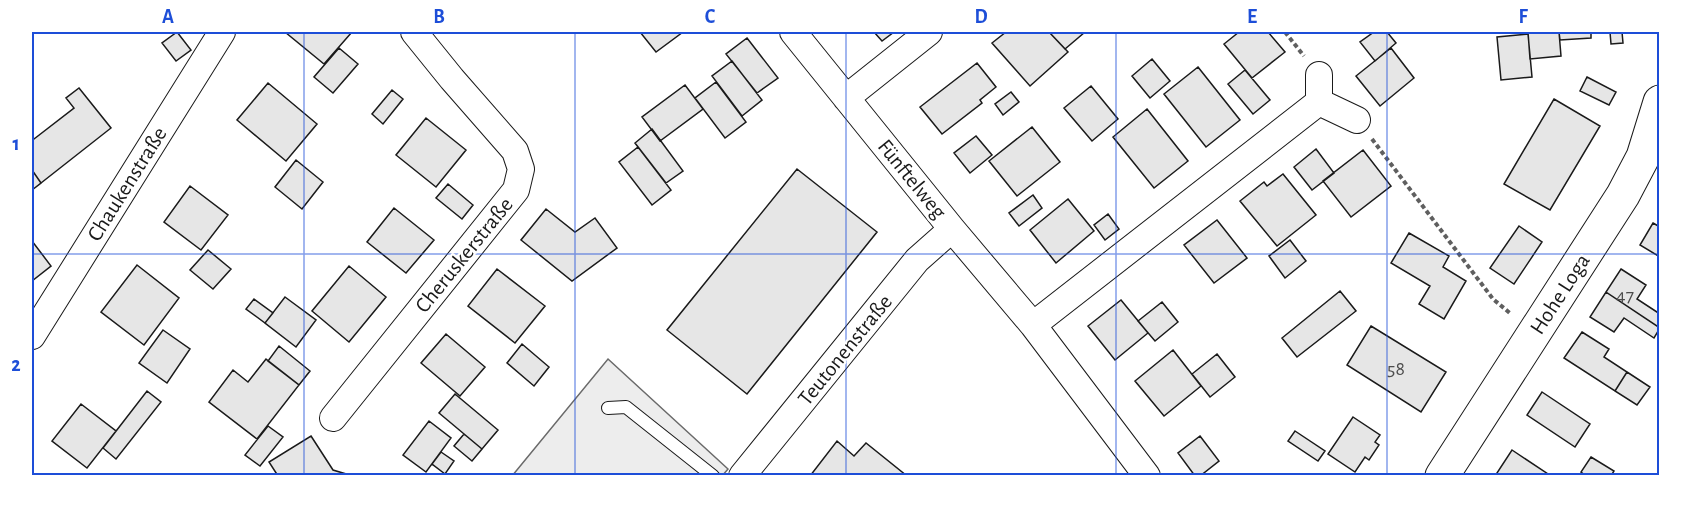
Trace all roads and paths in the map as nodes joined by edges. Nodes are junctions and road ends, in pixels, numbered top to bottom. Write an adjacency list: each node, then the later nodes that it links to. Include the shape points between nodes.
1 (222, 32): 13 (street, Chaukenstraße)
2 (414, 32): 15 (street, Cheruskerstraße, via 515,151 521,169 516,190)
3 (793, 32): 6 (street, Fünftelweg)
4 (928, 32): 6 (street)
5 (1319, 75): 7 (street)
6 (846, 98): 10 (street, Fünftelweg)
7 (1319, 102): 9 (street); 11 (street)
8 (1659, 102): 12 (street, Hohe Loga, via 1643,157 1633,176)
9 (1358, 120): 12 (path, via 1493,299)
10 (952, 229): 11 (street, Fünftelweg); 17 (street, Teutonenstraße, via 918,260)
11 (1033, 325): 18 (street, Fünftelweg)
12 (1535, 333): 19 (street, Hohe Loga)
13 (32, 336)
14 (608, 408): 16 (lane, via 626,407)
15 (333, 418)
16 (713, 476)
17 (742, 476)
18 (1148, 476)
19 (1442, 476)

